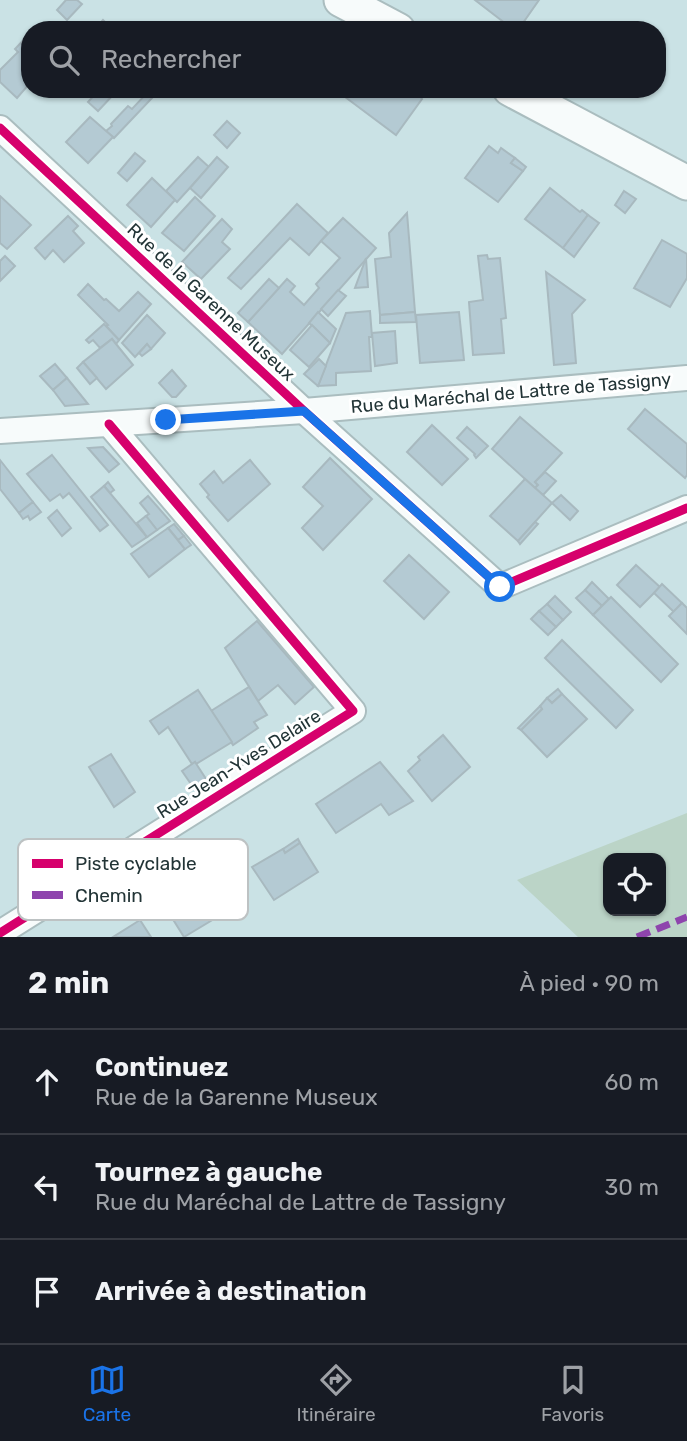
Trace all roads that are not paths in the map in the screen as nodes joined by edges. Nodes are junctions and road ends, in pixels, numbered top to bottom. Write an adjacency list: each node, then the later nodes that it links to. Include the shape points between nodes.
1 (360, 4): 2 (main road)
2 (385, 21)
3 (527, 98): 5 (main road)
4 (0, 128): 7 (street, Rue de la Garenne Museux)
5 (687, 183)
6 (687, 378): 7 (street, Rue du Maréchal de Lattre de Tassigny)
7 (304, 411): 8 (street, Rue du Maréchal de Lattre de Tassigny); 10 (street, Rue de la Garenne Museux, via 500,587)
8 (109, 424): 9 (street, Rue du Maréchal de Lattre de Tassigny); 11 (street, Rue Jean-Yves Delaire, via 353,711)
9 (0, 431)
10 (687, 508)
11 (161, 839)
12 (27, 928): 13 (street, Rue Jean-Yves Delaire)
13 (0, 933)

